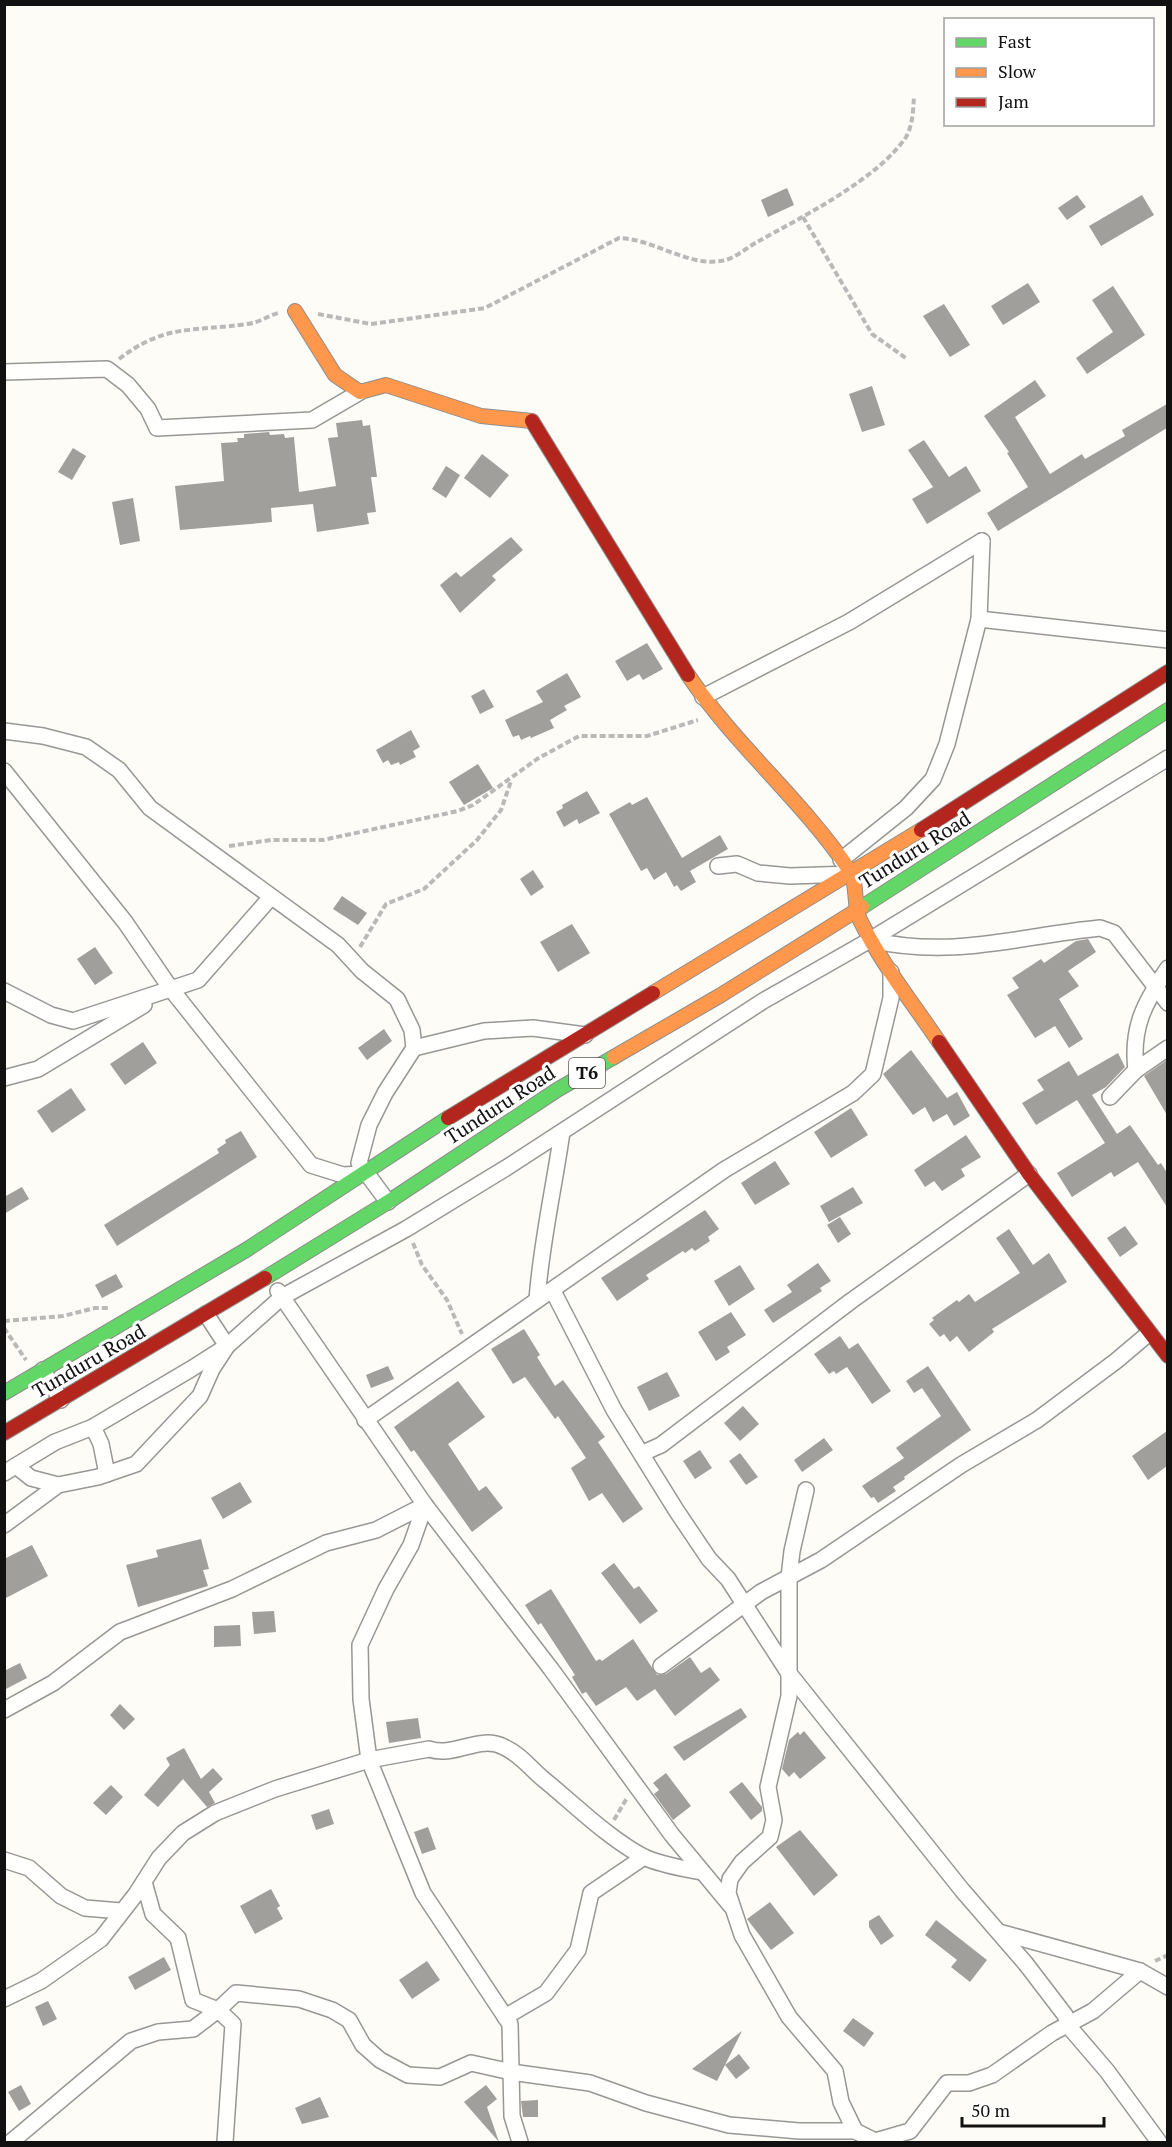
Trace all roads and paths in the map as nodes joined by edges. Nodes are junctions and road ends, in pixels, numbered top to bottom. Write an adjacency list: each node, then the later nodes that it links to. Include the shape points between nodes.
1 (914, 97): 2 (path, via 912,125 875,170)
2 (803, 217): 3 (path, via 726,260 688,258 632,238 619,238 485,308 371,324); 4 (path, via 872,334)
3 (295, 311): 5 (path, via 249,324 166,332 141,343); 7 (main road, via 335,375)
4 (907, 359)
5 (107, 369): 6 (street); 7 (street, via 128,385 148,409 157,428 312,420)
6 (4, 372)
7 (360, 392): 11 (main road, via 386,385 481,416 533,421 667,645)
8 (979, 619): 9 (street); 11 (street, via 982,541 849,622); 19 (street, via 947,744 933,779 906,808)
9 (1167, 640)
10 (1167, 672): 21 (main road)
11 (703, 697): 13 (main road)
12 (1167, 710): 23 (main road, Tunduru Road / T6)
13 (719, 714): 17 (path, via 647,736 579,736 537,759); 19 (main road, via 789,792)
14 (4, 731): 18 (street, via 86,747 119,770 150,808)
15 (1167, 758): 24 (street)
16 (4, 771): 29 (street, via 125,922)
17 (512, 779): 18 (path, via 473,806 458,811 323,840 271,840); 25 (path, via 501,810 477,840 424,890 386,904)
18 (205, 849): 22 (street)
19 (841, 860): 21 (main road)
20 (718, 866): 21 (street, via 737,864 758,873 790,876)
21 (852, 874): 23 (main road); 32 (main road)
22 (271, 897): 25 (street, via 338,945); 29 (street, via 198,980)
23 (856, 911): 24 (main road); 41 (main road, Tunduru Road / T6, via 556,1090)
24 (870, 940): 27 (main road); 28 (street, via 905,948 949,949 1100,928 1114,933); 38 (street, via 763,1001)
25 (352, 960): 33 (street, via 397,999 412,1030)
26 (1167, 968): 28 (street)
27 (891, 970): 40 (main road); 44 (street, via 891,998 873,1074 853,1093 724,1170)
28 (1155, 987): 31 (street); 35 (street, via 1136,1026)
29 (171, 989): 30 (street, via 73,1022 51,1016); 36 (street, via 38,1069); 39 (street, via 311,1165 343,1175)
30 (4, 991)
31 (1167, 1003)
32 (585, 1035): 33 (street, via 532,1028 484,1031); 39 (main road, via 483,1095)
33 (414, 1048): 39 (street, via 369,1125 359,1163)
34 (1167, 1048): 35 (street)
35 (1136, 1070): 37 (street)
36 (4, 1078)
37 (1110, 1097)
38 (562, 1132): 42 (street); 46 (street, via 540,1258)
39 (365, 1174): 41 (street); 48 (main road)
40 (1029, 1174): 51 (main road); 61 (street, via 851,1301 661,1445)
41 (388, 1202): 43 (main road, Tunduru Road / T6)
42 (406, 1229): 45 (street); 53 (path, via 422,1265 447,1300)
43 (267, 1276): 45 (street); 47 (main road, Tunduru Road / T6)
44 (553, 1291): 46 (street); 61 (street, via 614,1410)
45 (282, 1297): 52 (street); 58 (street)
46 (537, 1300): 53 (street)
47 (206, 1314): 52 (street); 57 (main road, Tunduru Road / T6)
48 (129, 1319): 49 (path, via 110,1307); 55 (main road)
49 (4, 1321)
50 (4, 1328): 55 (path)
51 (1149, 1334): 54 (main road); 68 (street, via 1037,1420)
52 (227, 1346): 59 (street); 63 (street, via 200,1396 136,1464)
53 (468, 1348): 58 (street)
54 (1167, 1356)
55 (39, 1372): 56 (main road); 57 (street)
56 (4, 1393)
57 (62, 1400): 60 (main road, Tunduru Road / T6)
58 (365, 1420): 66 (street)
59 (93, 1427): 62 (street, via 55,1442); 63 (street)
60 (4, 1433)
61 (643, 1453): 69 (street, via 709,1559)
62 (10, 1470): 64 (street)
63 (107, 1474): 64 (street)
64 (58, 1485): 67 (street)
65 (806, 1490): 68 (street)
66 (425, 1505): 72 (street, via 375,1530 326,1543 232,1589 120,1632 53,1683); 73 (street, via 411,1545 360,1645 361,1699); 74 (street)
67 (4, 1525)
68 (789, 1577): 69 (street); 71 (street)
69 (745, 1605): 70 (street); 71 (street)
70 (662, 1666)
71 (788, 1672): 80 (street, via 787,1707 768,1787 774,1820 770,1837 742,1862 730,1879); 82 (street)
72 (4, 1710)
73 (369, 1761): 75 (street, via 429,1749 458,1749 483,1741 501,1745 522,1756 541,1777); 79 (street, via 275,1789 215,1813 183,1833 159,1858); 87 (street, via 423,1893)
74 (632, 1781): 75 (path, via 627,1797); 78 (street)
75 (606, 1830): 76 (street)
76 (644, 1857): 78 (street); 87 (street, via 591,1893 578,1950 546,1993)
77 (4, 1860): 81 (street, via 29,1868 60,1896 85,1908)
78 (701, 1872): 80 (street)
79 (144, 1882): 81 (street); 86 (street, via 153,1914 178,1938 194,2000)
80 (731, 1906): 90 (street, via 742,1935 789,2017 835,2071 841,2102)
81 (121, 1911): 85 (street, via 101,1939 88,1949 41,1981)
82 (999, 1932): 83 (street); 88 (street)
83 (1140, 1971): 84 (street); 88 (street, via 1093,2011)
84 (1167, 1987)
85 (4, 1999)
86 (218, 2010): 89 (street, via 236,1994 299,1999 349,2020 363,2045 408,2075 440,2077 471,2063); 91 (street, via 193,2028 158,2032 131,2041); 92 (street, via 233,2024)
87 (505, 2018): 89 (street, via 510,2024)
88 (1069, 2024): 94 (street, via 992,2075 969,2082 947,2082 910,2131); 95 (street)
89 (511, 2072): 90 (street, via 590,2083 729,2125); 93 (street, via 512,2116)
90 (855, 2131): 94 (street)
91 (11, 2142)
92 (225, 2142)
93 (520, 2142)
94 (874, 2142)
95 (1159, 2142)

